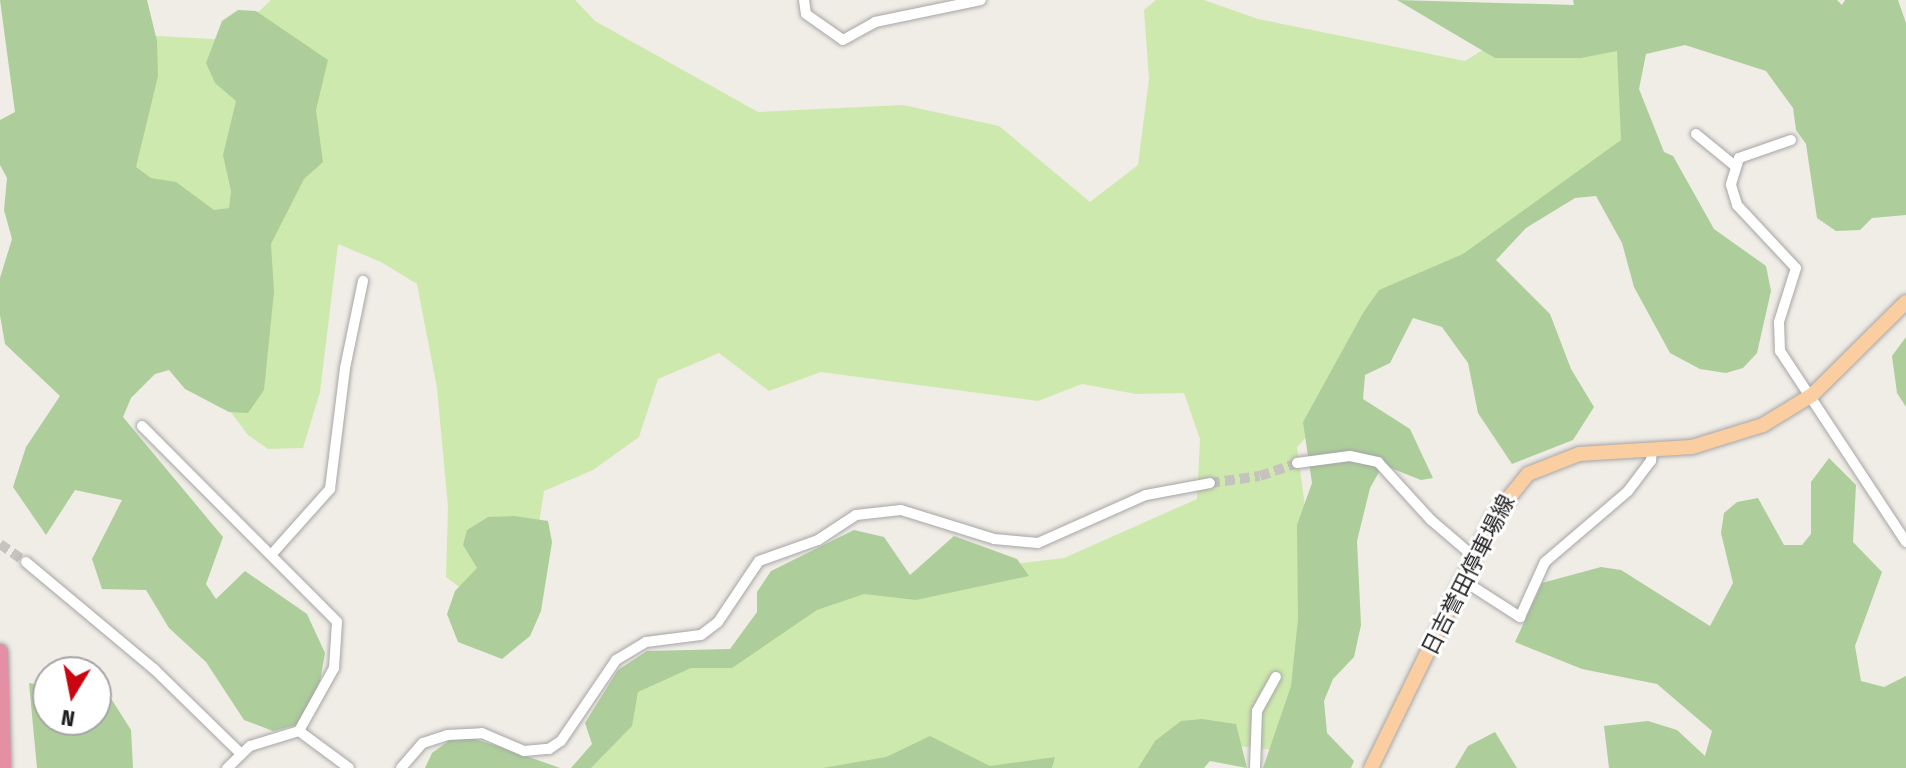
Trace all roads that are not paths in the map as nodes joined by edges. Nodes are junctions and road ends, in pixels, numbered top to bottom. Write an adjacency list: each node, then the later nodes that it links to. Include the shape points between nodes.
1 (804, 0): 2 (street, via 806,14 843,40 875,22)
2 (981, 0)
3 (1696, 134): 5 (street)
4 (1791, 140): 5 (street, via 1753,152)
5 (1735, 166): 8 (street, via 1731,185 1737,205 1796,268 1778,336 1780,351)
6 (363, 281): 14 (street, via 345,368 330,489)
7 (1906, 302): 8 (main road, 日吉誉田停車場線)
8 (1812, 395): 10 (main road, 日吉誉田停車場線, via 1763,425 1692,447); 13 (street)
9 (142, 426): 14 (street)
10 (1652, 450): 15 (main road, 日吉誉田停車場線, via 1579,454 1528,474 1501,504); 17 (street, via 1651,461 1628,491 1545,562 1520,617)
11 (1297, 463): 15 (street, via 1350,456 1378,462)
12 (1210, 483): 25 (street, via 1146,495 1038,543 994,539 901,510 856,515 818,540 759,561 718,622 701,635 646,642 616,660 561,741 549,749 532,753 482,733 447,735 423,743)
13 (1906, 542)
14 (271, 555): 20 (street, via 337,622 334,668)
15 (1473, 556): 17 (main road, 日吉誉田停車場線)
16 (26, 562): 21 (street, via 154,669)
17 (1464, 581): 27 (main road, 日吉誉田停車場線)
18 (0, 652): 22 (highway)
19 (1276, 677): 26 (street, via 1257,711)
20 (299, 731): 21 (street); 24 (street)
21 (241, 754): 23 (street)
22 (3, 768)
23 (227, 768)
24 (349, 768)
25 (401, 768)
26 (1255, 768)
27 (1371, 768)

